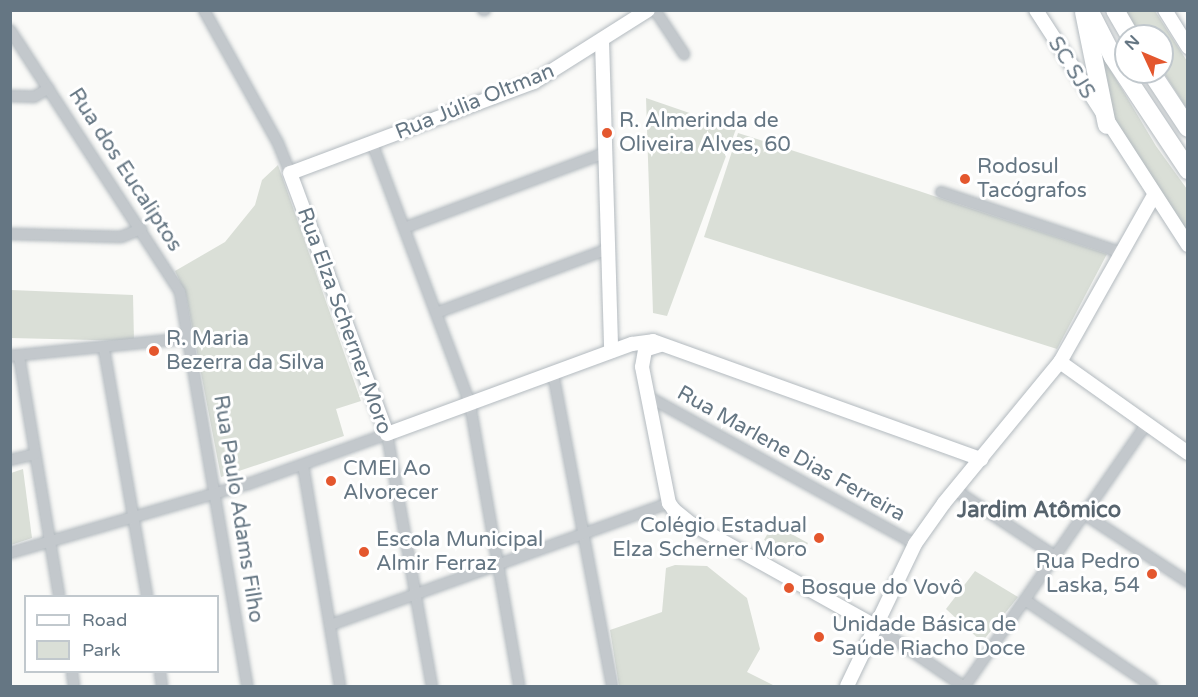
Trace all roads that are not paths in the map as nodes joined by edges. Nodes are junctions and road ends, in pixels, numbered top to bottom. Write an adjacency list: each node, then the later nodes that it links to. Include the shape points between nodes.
1 (204, 10): 22 (street, Rua Elza Scherner Moro, via 278,142)
2 (648, 10): 11 (street, Rua Júlia Oltman)
3 (655, 10): 13 (street)
4 (1036, 10): 17 (street, SC SJS)
5 (1084, 10): 17 (highway)
6 (1089, 10): 21 (highway, via 1113,57)
7 (1115, 10): 9 (highway)
8 (1165, 10): 12 (street)
9 (1123, 24)
10 (10, 30): 15 (street, Rua dos Eucaliptos)
11 (602, 41): 19 (street, Rua Júlia Oltman, via 534,82); 20 (street)
12 (1188, 47)
13 (684, 54)
14 (1159, 84): 18 (highway)
15 (49, 88): 16 (street, via 34,97); 26 (street, Rua dos Eucaliptos)
16 (10, 96)
17 (1107, 125): 24 (street, SC SJS)
18 (1188, 128)
19 (372, 143): 22 (street, Rua Júlia Oltman); 25 (street)
20 (605, 153): 25 (street); 29 (street)
21 (1188, 171)
22 (290, 172): 43 (street, Rua Elza Scherner Moro)
23 (940, 192): 30 (street)
24 (1154, 195): 28 (street, SC SJS); 30 (street)
25 (404, 228): 31 (street)
26 (141, 230): 27 (street, via 121,237); 32 (street, Rua dos Eucaliptos, via 177,285)
27 (10, 234)
28 (1188, 244)
29 (608, 249): 31 (street); 35 (street)
30 (1122, 253): 37 (street)
31 (436, 313): 41 (street)
32 (190, 338): 34 (street); 50 (street, Rua Paulo Adams Filho)
33 (665, 344): 35 (street, via 642,342); 38 (street, via 645,350); 46 (street)
34 (104, 349): 36 (street); 53 (street)
35 (611, 351): 38 (street, via 628,351); 39 (street)
36 (15, 356): 45 (street)
37 (1060, 362): 42 (street); 46 (street)
38 (642, 368): 40 (street)
39 (553, 373): 41 (street); 54 (street)
40 (649, 397): 51 (street); 56 (street, Rua Marlene Dias Ferreira)
41 (470, 404): 43 (street); 59 (street)
42 (1146, 425): 44 (street); 52 (street)
43 (387, 434): 48 (street); 61 (street, Rua Elza Scherner Moro)
44 (1188, 453)
45 (35, 454): 47 (street); 55 (street)
46 (981, 459): 49 (street)
47 (10, 460)
48 (303, 465): 50 (street); 65 (street)
49 (955, 490): 56 (street); 58 (street)
50 (216, 493): 53 (street); 67 (street, Rua Paulo Adams Filho)
51 (669, 503): 54 (street); 66 (street, via 690,523)
52 (1084, 514): 58 (street); 60 (street)
53 (133, 517): 55 (street); 63 (street)
54 (584, 534): 59 (street); 71 (street)
55 (50, 541): 57 (street); 62 (street)
56 (915, 544): 66 (street)
57 (10, 553)
58 (1055, 556): 64 (street)
59 (498, 565): 61 (street); 70 (street)
60 (1188, 582)
61 (416, 594): 65 (street); 69 (street, Rua Elza Scherner Moro)
62 (59, 595)
63 (147, 595)
64 (1025, 600): 73 (street); 74 (street)
65 (330, 625): 68 (street)
66 (875, 626): 72 (street); 73 (street)
67 (247, 687)
68 (340, 687)
69 (432, 687)
70 (519, 687)
71 (612, 687)
72 (847, 687)
73 (964, 687)
74 (1152, 687)

